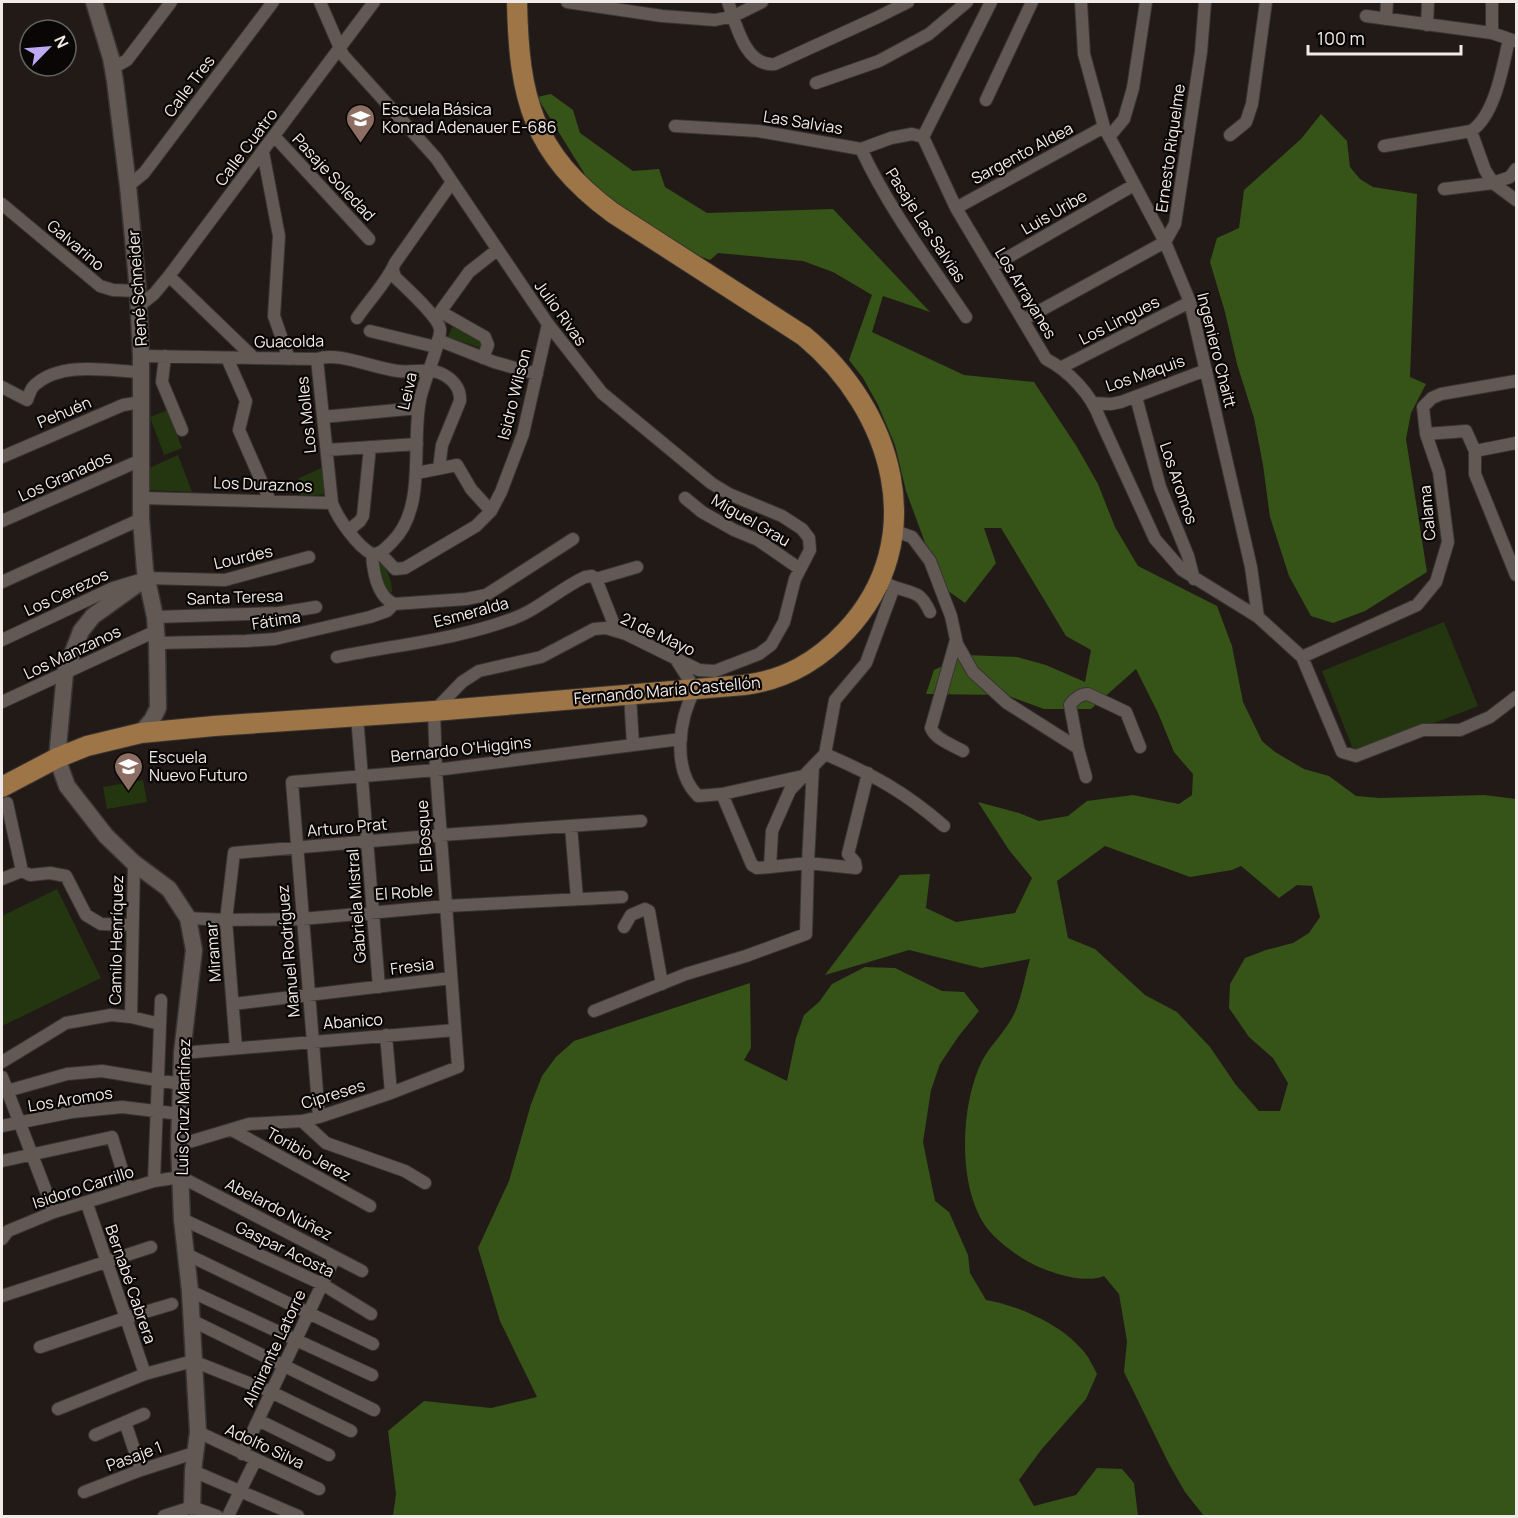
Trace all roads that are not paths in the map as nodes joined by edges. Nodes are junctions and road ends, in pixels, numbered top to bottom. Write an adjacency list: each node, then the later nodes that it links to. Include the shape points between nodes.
1 (94, 2): 28 (main road, René Schneider)
2 (171, 2): 28 (street, via 127,60)
3 (273, 2): 44 (street, Calle Tres, via 144,173)
4 (320, 2): 27 (street, Julio Rivas)
5 (374, 2): 27 (street, Calle Cuatro)
6 (517, 2): 101 (main road, Fernando María Castellón, via 526,94 553,153 584,189 613,213 791,327 831,360 860,400 882,445 893,490)
7 (567, 2): 21 (street, via 687,19)
8 (728, 2): 21 (street)
9 (762, 2): 21 (street)
10 (908, 2): 21 (street, via 770,65 752,57)
11 (967, 2): 29 (street, via 929,34 879,61)
12 (1032, 2): 30 (street)
13 (1081, 2): 32 (street, Ingeniero Chaitt, via 1084,54)
14 (1146, 2): 32 (street, Sargento Aldea, via 1133,88 1124,119)
15 (1205, 2): 50 (street, Ernesto Riquelme, via 1175,224)
16 (1266, 2): 34 (street, via 1252,104 1246,122)
17 (1388, 2): 23 (street)
18 (1428, 2): 24 (street)
19 (1492, 2): 25 (street)
20 (986, 4): 36 (street)
21 (734, 16)
22 (1366, 16): 23 (street)
23 (1386, 19): 24 (street)
24 (1427, 25): 25 (street)
25 (1492, 33): 26 (street)
26 (1513, 40): 33 (street, via 1482,122)
27 (339, 49): 35 (street, Calle Cuatro); 41 (street, Julio Rivas, via 436,158)
28 (113, 68): 44 (main road, René Schneider)
29 (816, 83)
30 (986, 100)
31 (675, 126): 38 (street, Las Salvias, via 758,131)
32 (1107, 132): 43 (street, Ingeniero Chaitt); 48 (street, Sargento Aldea)
33 (1471, 132): 37 (street); 42 (street)
34 (1230, 135)
35 (275, 137): 39 (street, Calle Cuatro); 49 (street, Pasaje Soledad)
36 (923, 137): 38 (street, Las Salvias, via 912,134 891,138); 48 (street, Los Arrayanes)
37 (1384, 146)
38 (861, 149): 58 (street, Pasaje Las Salvias, via 904,226)
39 (263, 152): 54 (street, Calle Cuatro); 68 (street, via 279,236 275,321)
40 (1516, 169): 42 (street, via 1510,177)
41 (452, 182): 51 (street, Julio Rivas); 53 (street)
42 (1493, 183): 45 (street); 46 (street)
43 (1134, 185): 50 (street, Ingeniero Chaitt); 52 (street, Luis Uribe)
44 (128, 186): 55 (main road, René Schneider)
45 (1444, 189)
46 (1516, 200)
47 (2, 204): 55 (street, Galvarino, via 100,286)
48 (956, 208): 52 (street, Los Arrayanes)
49 (369, 239)
50 (1165, 242): 56 (street, Ingeniero Chaitt); 60 (street)
51 (496, 250): 57 (street, via 469,272); 61 (street, Julio Rivas)
52 (991, 267): 60 (street, Los Arrayanes)
53 (393, 270): 57 (street, via 395,277); 59 (street)
54 (169, 276): 55 (street, Calle Cuatro, via 154,294); 66 (street)
55 (139, 299): 70 (main road, René Schneider)
56 (1190, 302): 71 (street, Los Lingues); 72 (street, Ingeniero Chaitt)
57 (438, 315): 63 (street, Leiva); 67 (street, via 485,337 488,345)
58 (966, 317)
59 (357, 318)
60 (1023, 320): 71 (street, Los Arrayanes, via 1046,359)
61 (548, 324): 74 (street, Isidro Wilson); 102 (street, Julio Rivas, via 614,405 711,483 783,516)
62 (369, 331): 63 (street)
63 (437, 343): 67 (street); 73 (street, Leiva)
64 (165, 356): 65 (street, Guacolda); 70 (street, Guacolda); 82 (street, via 162,382)
65 (227, 358): 66 (street, Guacolda); 95 (street, via 246,404 239,430)
66 (254, 358): 68 (street, Guacolda)
67 (483, 358): 74 (street)
68 (289, 359): 69 (street, Guacolda)
69 (317, 359): 73 (street, Guacolda, via 330,356 395,371); 81 (street, Los Molles)
70 (141, 364): 76 (street, Guacolda, via 68,370 35,384 27,400); 78 (main road, René Schneider)
71 (1062, 367): 79 (street, Los Arrayanes)
72 (1206, 370): 77 (street, Los Maquis); 117 (street, Ingeniero Chaitt, via 1251,567)
73 (428, 371): 80 (street, Leiva); 91 (street, Guacolda, via 448,378 460,395 442,445)
74 (537, 374): 97 (street, Isidro Wilson, via 523,434)
75 (1516, 381): 83 (street, Calama, via 1432,398 1423,407)
76 (2, 387)
77 (1136, 397): 79 (street, Los Maquis, via 1111,404); 111 (street, Los Aromos, via 1160,487)
78 (141, 402): 89 (street, Pehuén, via 123,405); 90 (main road, René Schneider)
79 (1094, 403): 111 (street, Los Arrayanes, via 1155,539)
80 (418, 408): 81 (street); 85 (street, Leiva)
81 (323, 417): 87 (street, Los Molles)
82 (182, 430)
83 (1426, 434): 88 (street, via 1466,431); 123 (street, Calama, via 1440,472 1448,542 1436,582 1417,605)
84 (1516, 443): 88 (street)
85 (417, 444): 86 (street); 92 (street, Leiva)
86 (369, 447): 87 (street); 100 (street, via 363,516)
87 (327, 450): 96 (street, Los Molles)
88 (1475, 451): 108 (street, via 1475,474)
89 (2, 458)
90 (141, 460): 93 (main road, René Schneider); 99 (street, Los Granados)
91 (439, 468): 92 (street); 97 (street, via 457,465 471,489)
92 (417, 473): 104 (street, Leiva, via 404,525 394,540)
93 (141, 498): 95 (street, Los Duraznos); 98 (main road, René Schneider)
94 (685, 498): 107 (street, Miguel Grau)
95 (270, 501): 96 (street, Los Duraznos)
96 (333, 503): 100 (street, Los Duraznos)
97 (491, 511): 104 (street, Isidro Wilson, via 476,526 405,568 394,569)
98 (141, 519): 109 (main road, René Schneider); 112 (street)
99 (2, 521)
100 (349, 530): 104 (street, Los Duraznos, via 365,550)
101 (894, 531): 113 (main road, Fernando María Castellón); 121 (street, via 912,537 930,561)
102 (810, 538): 107 (street, 21 de Mayo, via 810,550)
103 (573, 539): 114 (street, via 486,595)
104 (376, 553): 114 (street, via 373,570 382,593)
105 (309, 558): 109 (street, Lourdes, via 219,581)
106 (637, 567): 110 (street, Esmeralda)
107 (800, 569): 124 (street, 21 de Mayo, via 784,622 766,650 708,672)
108 (1516, 575)
109 (146, 578): 118 (main road, René Schneider); 120 (street, Los Cerezos, via 113,588); 125 (main road, via 89,620)
110 (596, 579): 119 (street); 122 (street, Esmeralda, via 580,579 508,621)
111 (1194, 579): 117 (street, Los Arrayanes)
112 (2, 582)
113 (887, 584): 116 (street, via 919,595); 126 (main road, Fernando María Castellón, via 850,627 805,666 765,682); 140 (street, via 866,663 835,700)
114 (394, 604): 118 (street, Fátima, via 382,613 360,620 275,639 255,641)
115 (315, 608): 118 (street, Santa Teresa)
116 (930, 612)
117 (1258, 617): 123 (street, Los Arrayanes)
118 (156, 630): 125 (street, Los Manzanos); 130 (main road, René Schneider)
119 (614, 630): 124 (street, 21 de Mayo); 131 (street, 21 de Mayo, via 594,629 541,657 479,671 462,682)
120 (2, 640)
121 (956, 640): 138 (street, via 973,672 999,695); 139 (street, via 931,728)
122 (337, 657)
123 (1302, 657): 128 (street, via 1342,752 1356,756 1423,730 1460,730 1490,717)
124 (674, 658): 126 (street)
125 (65, 673): 129 (street, Los Manzanos); 141 (main road)
126 (695, 689): 127 (main road, Fernando María Castellón); 135 (street, via 683,715)
127 (630, 695): 131 (main road, Fernando María Castellón); 136 (street)
128 (1516, 697)
129 (2, 702)
130 (158, 708): 133 (main road); 134 (main road)
131 (434, 711): 132 (main road, Fernando María Castellón); 143 (street, El Bosque)
132 (357, 716): 133 (main road, Fernando María Castellón); 146 (street, Gabriela Mistral)
133 (179, 729): 134 (main road, Fernando María Castellón)
134 (141, 733): 141 (main road, Fernando María Castellón)
135 (681, 739): 136 (street, Bernardo O'Higgins); 149 (street, via 682,761 691,789 698,796)
136 (633, 745): 143 (street, Bernardo O'Higgins)
137 (1140, 747): 138 (street, via 1126,712 1082,694 1070,705)
138 (1078, 748): 147 (street)
139 (963, 751)
140 (825, 754): 142 (street); 144 (street)
141 (57, 758): 150 (main road, Fernando María Castellón); 158 (main road, Luis Cruz Martínez, via 68,786 106,836)
142 (813, 766): 145 (street); 159 (street)
143 (436, 770): 146 (street, Bernardo O'Higgins); 154 (street, El Bosque)
144 (868, 773): 153 (street, via 917,803); 159 (street, via 848,854 856,868)
145 (802, 776): 149 (street); 160 (street, via 790,790 772,831)
146 (362, 777): 148 (street, Bernardo O'Higgins); 155 (street, Gabriela Mistral)
147 (1086, 777)
148 (292, 782): 156 (street, Manuel Rodríguez)
149 (722, 794): 160 (street, via 752,865)
150 (4, 795): 161 (street)
151 (641, 821): 152 (street, Arturo Prat)
152 (571, 826): 154 (street, Arturo Prat); 164 (street)
153 (944, 826)
154 (441, 835): 155 (street, Arturo Prat); 165 (street, El Bosque)
155 (367, 842): 156 (street, Arturo Prat); 166 (street, Gabriela Mistral)
156 (297, 848): 157 (street, Arturo Prat); 168 (street, Manuel Rodríguez)
157 (234, 853): 169 (street, Miramar)
158 (134, 863): 167 (main road, Luis Cruz Martínez, via 169,890); 170 (street, Camilo Henríquez)
159 (808, 863): 160 (street); 173 (street, via 806,934)
160 (770, 867)
161 (22, 871): 162 (street); 170 (street, via 30,875 66,876 86,915 101,924)
162 (2, 879)
163 (622, 897): 164 (street, El Roble)
164 (577, 899): 165 (street, El Roble)
165 (446, 906): 166 (street, El Roble); 172 (street, El Bosque)
166 (372, 911): 168 (street, El Roble); 174 (street, Gabriela Mistral)
167 (188, 918): 169 (street, El Roble); 185 (main road, Luis Cruz Martínez, via 194,950)
168 (302, 919): 169 (street, El Roble); 175 (street, Manuel Rodríguez)
169 (226, 920): 177 (street, Miramar)
170 (132, 925): 179 (street, Camilo Henríquez)
171 (624, 927): 173 (street, via 631,915 649,911)
172 (451, 978): 174 (street, Fresia); 181 (street, El Bosque)
173 (662, 984): 178 (street)
174 (379, 987): 175 (street, Fresia)
175 (308, 995): 177 (street, Fresia); 183 (street, Manuel Rodríguez)
176 (161, 1000): 180 (street)
177 (233, 1004): 184 (street, Miramar)
178 (594, 1011)
179 (132, 1017): 180 (street, Camilo Henríquez); 186 (street, Camilo Henríquez, via 111,1015 66,1023)
180 (160, 1024): 189 (street)
181 (455, 1030): 182 (street, Abanico); 187 (street, El Bosque)
182 (386, 1035): 183 (street, Abanico); 192 (street)
183 (312, 1041): 184 (street, Abanico); 195 (street, Manuel Rodríguez)
184 (236, 1048): 185 (street, Abanico)
185 (182, 1053): 190 (main road, Luis Cruz Martínez)
186 (2, 1062)
187 (458, 1067): 192 (street, Cipreses)
188 (2, 1077): 191 (street)
189 (158, 1081): 190 (street); 191 (street, via 102,1071 67,1074); 193 (street)
190 (181, 1084): 194 (main road, Luis Cruz Martínez)
191 (7, 1091): 197 (street)
192 (391, 1093): 195 (street, Cipreses)
193 (158, 1112): 194 (street, Los Aromos); 197 (street, Los Aromos, via 122,1107 72,1112); 204 (street)
194 (180, 1114): 200 (main road, Luis Cruz Martínez)
195 (319, 1117): 196 (street, Cipreses)
196 (302, 1121): 199 (street, Cipreses, via 249,1124); 205 (street, via 326,1143 405,1171)
197 (20, 1124): 198 (street, Los Aromos); 201 (street)
198 (2, 1126)
199 (232, 1130): 200 (street, Cipreses); 208 (street, Toribio Jerez)
200 (179, 1145): 203 (main road, Luis Cruz Martínez)
201 (32, 1155): 202 (street); 206 (street, via 112,1137); 209 (street)
202 (2, 1161)
203 (181, 1177): 204 (street, Isidoro Carrillo); 210 (main road, Luis Cruz Martínez); 214 (street, Abelardo Núñez)
204 (154, 1181): 206 (street, Isidoro Carrillo)
205 (424, 1183)
206 (128, 1189): 207 (street, Isidoro Carrillo)
207 (87, 1204): 209 (street, Isidoro Carrillo); 215 (street, Bernabé Cabrera)
208 (370, 1206)
209 (54, 1212): 211 (street, Isidoro Carrillo, via 8,1231)
210 (182, 1219): 213 (main road, Luis Cruz Martínez); 217 (street, Gaspar Acosta)
211 (2, 1239)
212 (151, 1247): 215 (street)
213 (186, 1254): 218 (main road, Luis Cruz Martínez); 221 (street)
214 (335, 1257): 216 (street, Abelardo Núñez); 217 (street, Almirante Latorre)
215 (105, 1262): 219 (street); 223 (street, Bernabé Cabrera)
216 (362, 1271)
217 (322, 1284): 221 (street, Almirante Latorre); 222 (street, Gaspar Acosta)
218 (190, 1291): 224 (main road, Luis Cruz Martínez); 225 (street)
219 (2, 1296)
220 (172, 1304): 223 (street)
221 (308, 1313): 225 (street, Almirante Latorre); 226 (street)
222 (371, 1314)
223 (125, 1318): 227 (street); 230 (street, Bernabé Cabrera)
224 (191, 1320): 228 (main road, Luis Cruz Martínez); 229 (street)
225 (296, 1340): 229 (street, Almirante Latorre); 231 (street)
226 (373, 1344)
227 (40, 1347)
228 (193, 1360): 230 (street); 232 (street); 239 (main road, Luis Cruz Martínez)
229 (284, 1366): 232 (street, Almirante Latorre); 234 (street)
230 (145, 1374): 233 (street)
231 (372, 1375)
232 (271, 1392): 236 (street, Almirante Latorre); 238 (street)
233 (58, 1409)
234 (374, 1410)
235 (144, 1414): 237 (street)
236 (258, 1420): 242 (street, Almirante Latorre); 243 (street)
237 (125, 1422): 240 (street); 245 (street)
238 (351, 1431)
239 (198, 1432): 241 (main road, Luis Cruz Martínez); 242 (street, Adolfo Silva)
240 (95, 1435)
241 (194, 1453): 245 (street, Pasaje 1); 246 (main road, Luis Cruz Martínez)
242 (242, 1454): 244 (street, Adolfo Silva)
243 (328, 1455)
244 (255, 1461): 247 (street, Adolfo Silva); 248 (street)
245 (141, 1470): 249 (street, Pasaje 1)
246 (193, 1471): 248 (street); 250 (main road, Luis Cruz Martínez)
247 (319, 1489)
248 (241, 1491): 253 (street); 254 (street)
249 (84, 1492)
250 (193, 1512): 251 (street); 252 (street)
251 (164, 1516)
252 (217, 1516)
253 (228, 1516)
254 (298, 1516)

